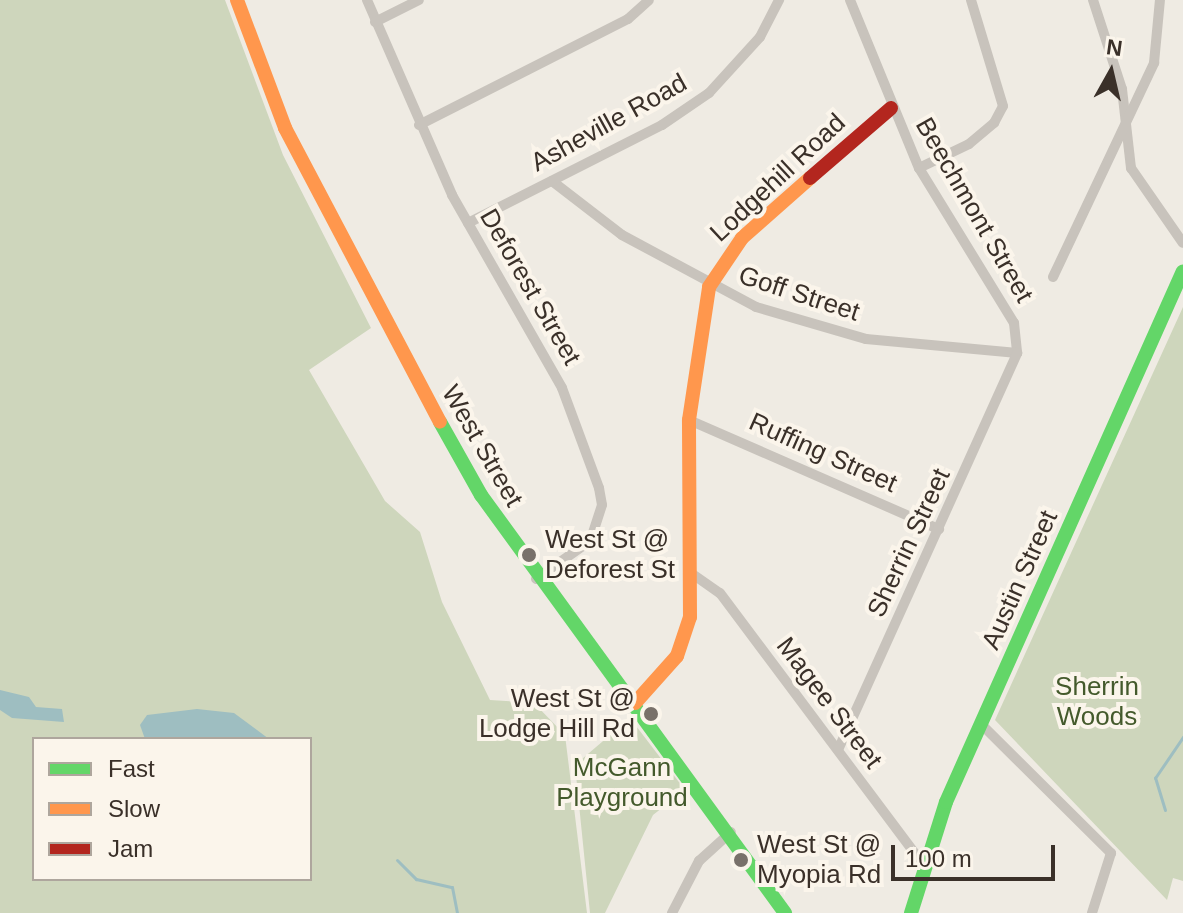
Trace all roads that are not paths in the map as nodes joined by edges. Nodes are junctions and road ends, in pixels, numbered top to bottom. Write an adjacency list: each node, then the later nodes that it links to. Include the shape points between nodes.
1 (237, 0): 25 (street, West Street, via 285,128 344,250 481,495)
2 (367, 0): 10 (street, Deforest Street)
3 (419, 0): 10 (street)
4 (649, 0): 12 (street, via 628,19)
5 (779, 0): 15 (street, Asheville Road, via 760,37 709,93 662,125)
6 (850, 0): 11 (street, Beechmont Street)
7 (971, 0): 14 (street, via 1003,106 994,123 969,144)
8 (1093, 0): 13 (street, via 1118,73)
9 (1160, 0): 13 (street, via 1156,55)
10 (375, 22): 12 (street, Deforest Street)
11 (891, 108): 14 (street, Beechmont Street); 20 (street, Lodgehill Road, via 742,238)
12 (419, 125): 16 (street, Deforest Street)
13 (1125, 125): 17 (street, via 1136,179); 19 (street)
14 (919, 168): 21 (street, Beechmont Street, via 1014,323)
15 (552, 181): 16 (street, Asheville Road); 20 (street, Goff Street, via 581,209)
16 (468, 223): 25 (street, Deforest Street, via 562,388 599,488 602,505 590,541)
17 (1183, 243)
18 (1183, 271): 27 (street, Austin Street)
19 (1053, 277)
20 (709, 287): 21 (street, Goff Street, via 825,331 920,347); 22 (street, Lodgehill Road)
21 (1017, 353): 23 (street, Sherrin Street)
22 (689, 420): 23 (street, Ruffing Street); 24 (street, Lodgehill Road)
23 (939, 529): 28 (street, Sherrin Street)
24 (691, 573): 26 (street, Lodgehill Road, via 690,617 677,656); 28 (street, Magee Street, via 720,593)
25 (536, 579): 26 (street, West Street)
26 (635, 703): 29 (street, West Street)
27 (982, 725): 30 (street, Austin Street); 34 (street, via 1111,853)
28 (838, 750): 30 (street, Magee Street)
29 (731, 832): 31 (street, via 699,861); 32 (street, West Street)
30 (925, 867): 33 (street, Austin Street)
31 (672, 913)
32 (785, 913)
33 (911, 913)
34 (1092, 913)

